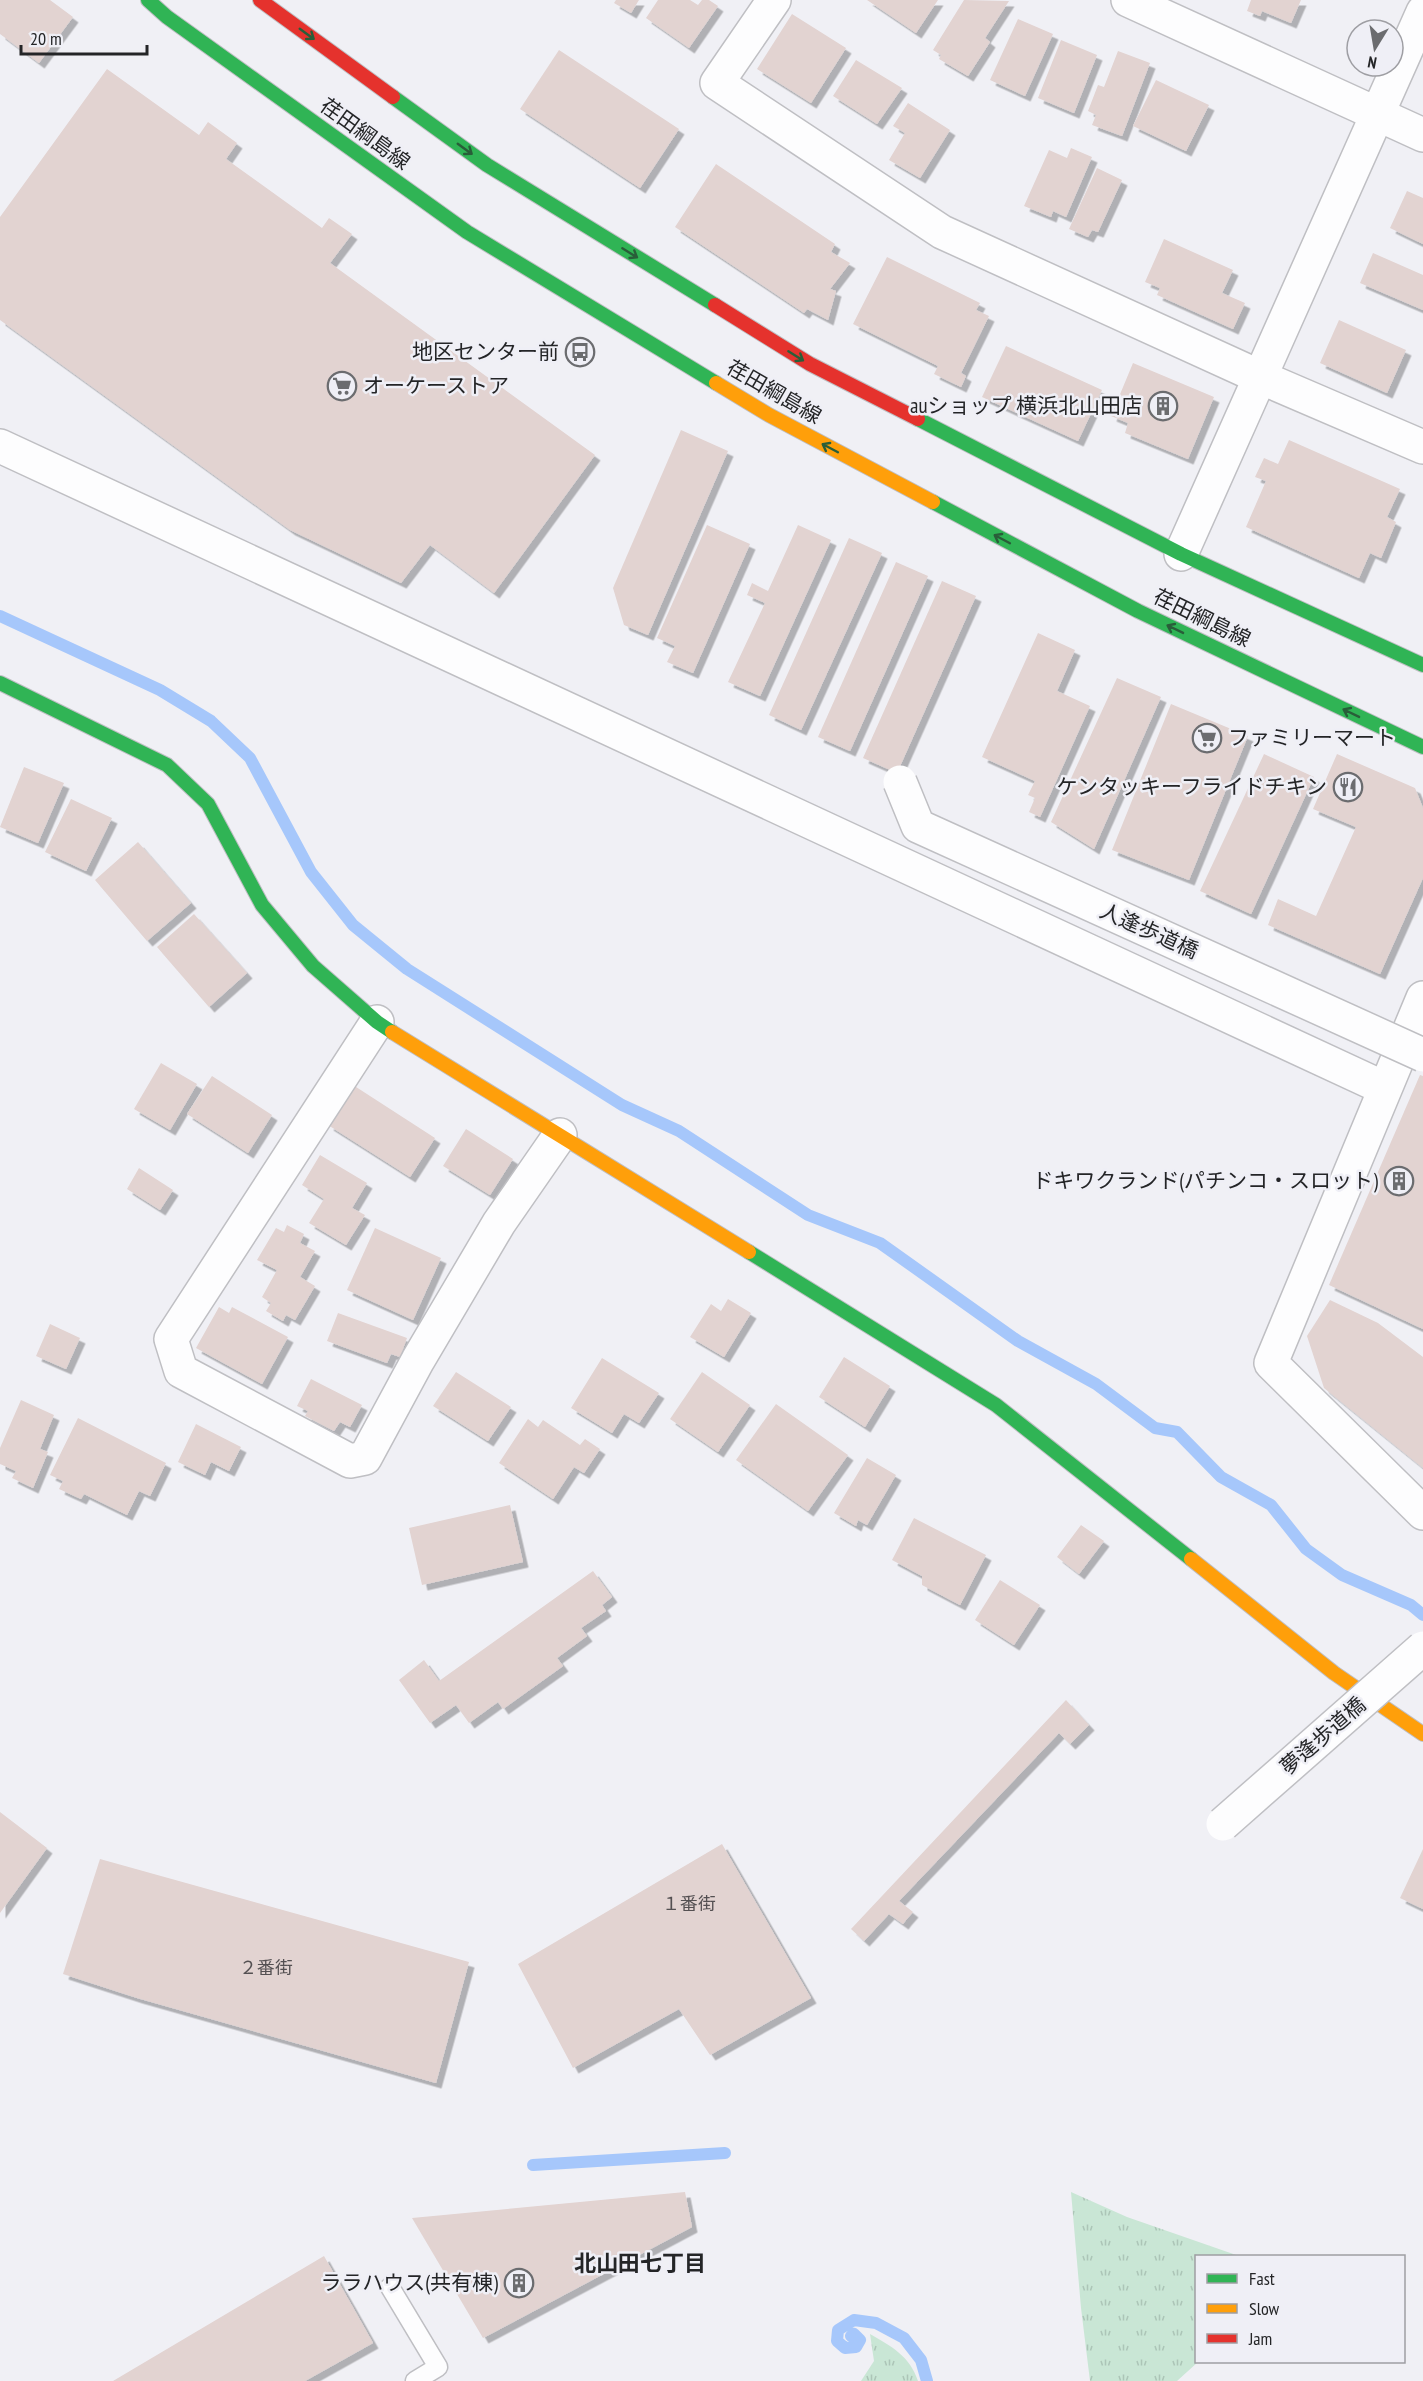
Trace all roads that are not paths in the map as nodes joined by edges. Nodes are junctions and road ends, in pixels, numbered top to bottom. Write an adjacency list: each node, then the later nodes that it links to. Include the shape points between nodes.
1 (148, 0): 14 (main road, 荏田綱島線, one-way to 1, via 1138,611 769,415 467,232)
2 (260, 0): 11 (main road, 荏田綱島線, one-way to 11, via 487,165 810,364)
3 (774, 0): 8 (street, via 717,83 942,232)
4 (1128, 0): 6 (street)
5 (1423, 12): 6 (street)
6 (1376, 115): 7 (street); 8 (street)
7 (1423, 135)
8 (1260, 377): 10 (street); 11 (street)
9 (0, 446): 19 (street)
10 (1423, 447)
11 (1181, 554): 12 (main road, 荏田綱島線)
12 (1423, 665)
13 (0, 683): 17 (main road, via 167,765 208,804 269,914 313,966)
14 (1423, 747)
15 (900, 782): 18 (street, 人逢歩道橋, bridge, via 918,826)
16 (1423, 998): 19 (street)
17 (377, 1022): 20 (main road); 20 (street, via 171,1339 181,1371 350,1461 365,1458 499,1223)
18 (1423, 1055)
19 (1384, 1088): 21 (street, via 1271,1363)
20 (560, 1135): 23 (main road, via 996,1405 1342,1679)
21 (1423, 1513)
22 (1423, 1648): 24 (street, 夢逢歩道橋, bridge)
23 (1423, 1734)
24 (1223, 1824)
25 (390, 2287): 26 (lane, via 438,2367)
26 (415, 2381)

